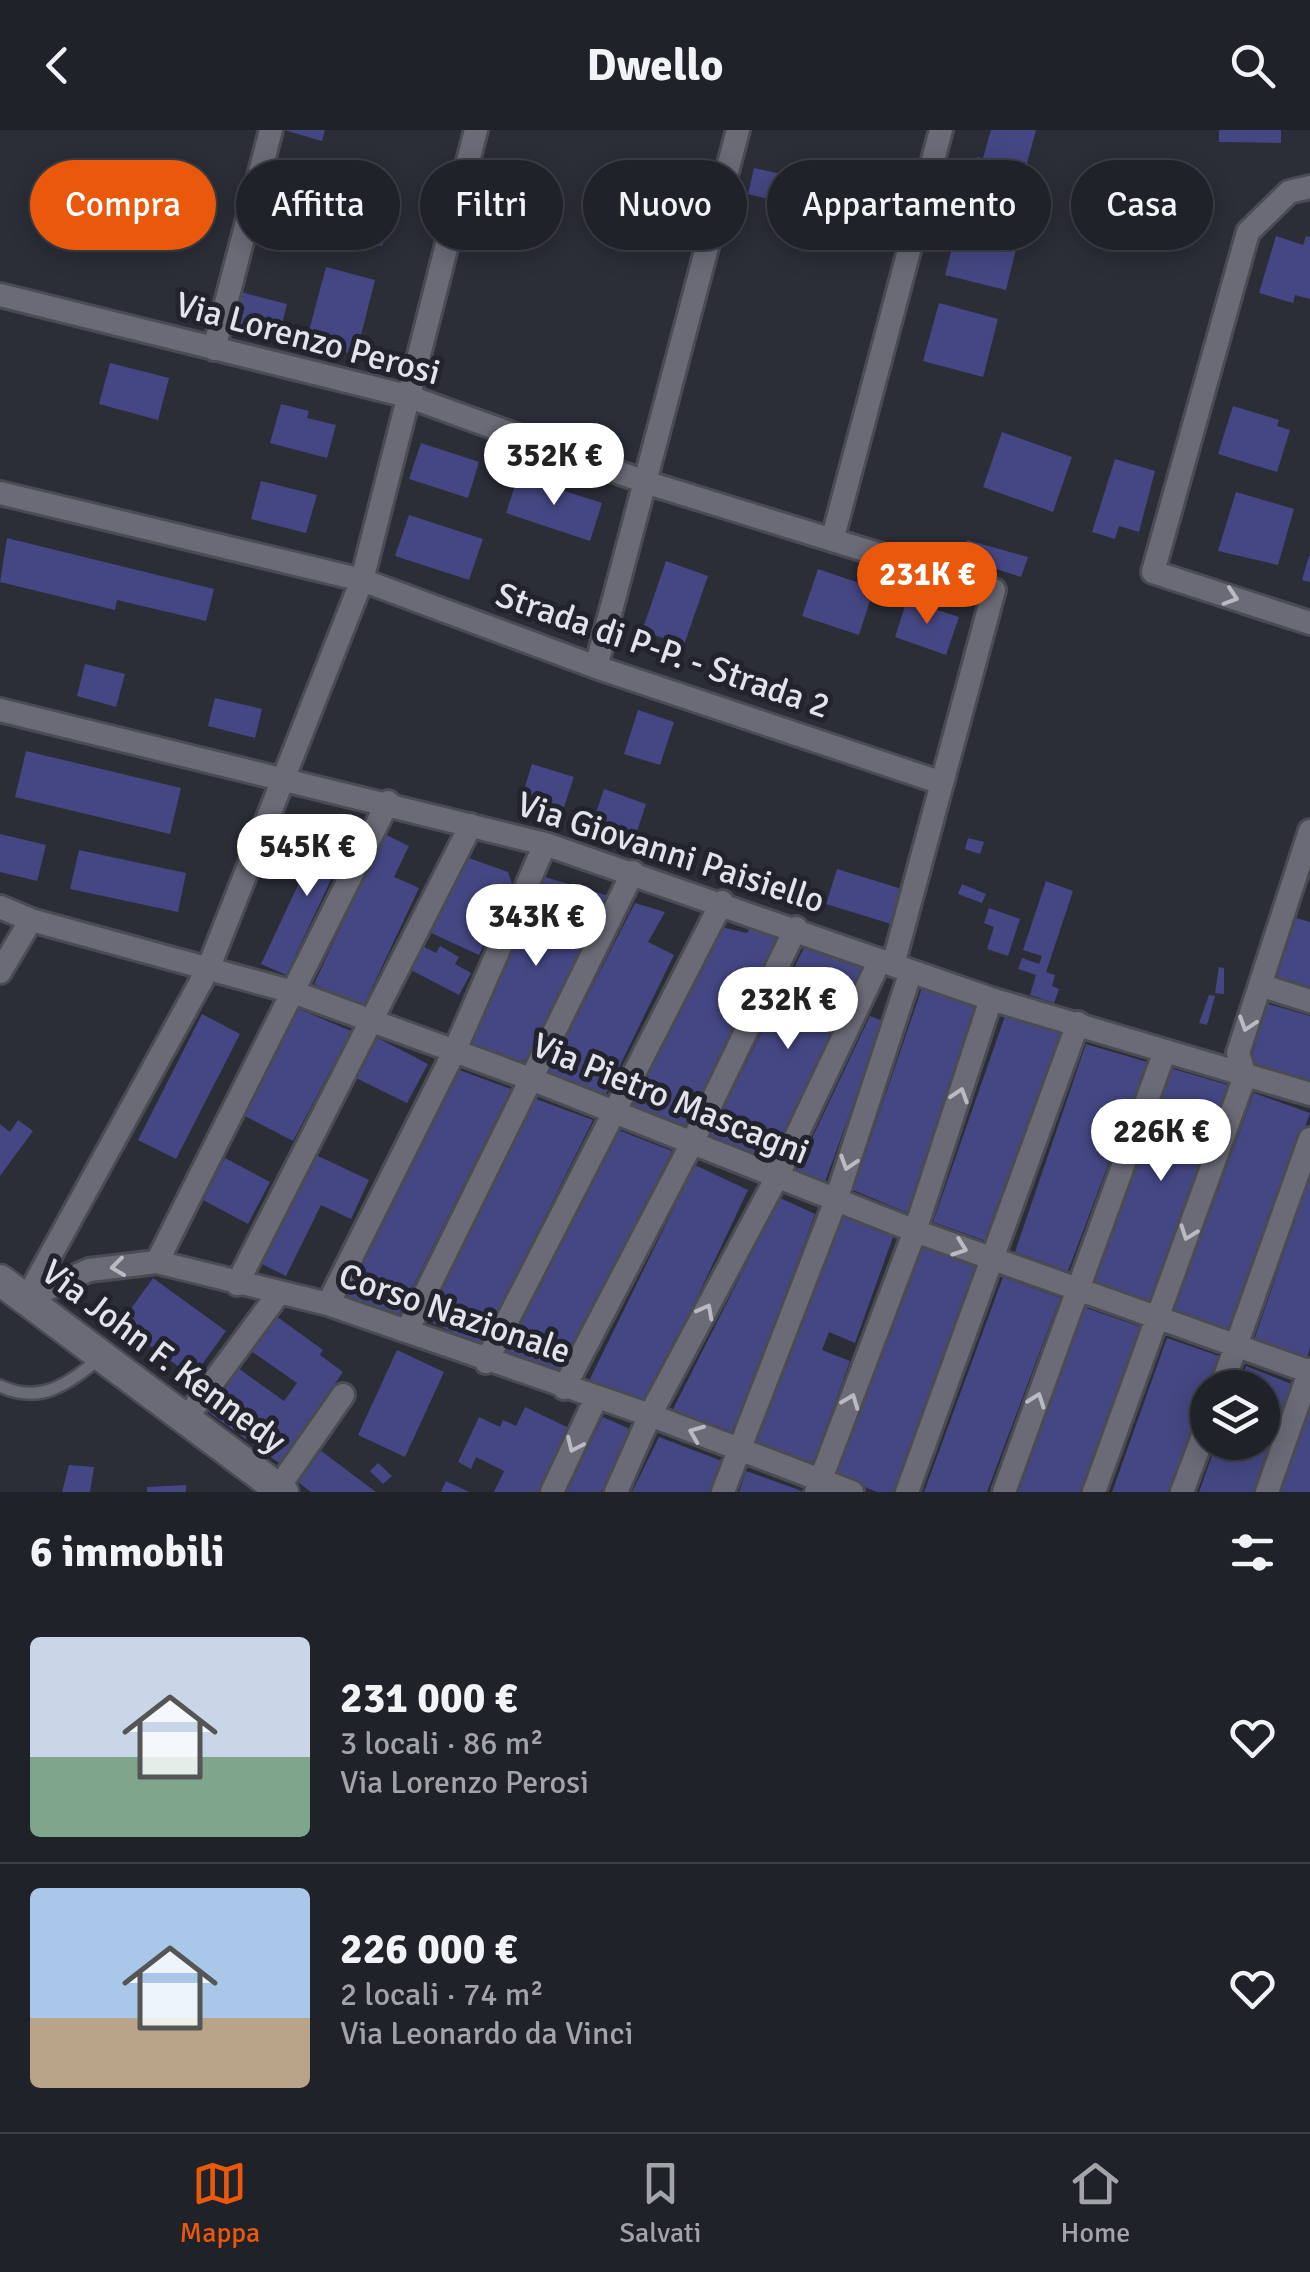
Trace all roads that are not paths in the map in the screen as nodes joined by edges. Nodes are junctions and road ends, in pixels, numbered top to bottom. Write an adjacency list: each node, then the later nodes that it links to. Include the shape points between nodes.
1 (271, 130): 7 (street)
2 (476, 130): 8 (street)
3 (738, 130): 9 (street)
4 (942, 130): 11 (street)
5 (1310, 187): 13 (street, one-way to 13, via 1290,192 1248,232 1153,572)
6 (0, 295): 7 (street, Via Lorenzo Perosi)
7 (214, 348): 8 (street, Via Lorenzo Perosi)
8 (407, 396): 9 (street, Via Lorenzo Perosi); 12 (street)
9 (648, 482): 11 (street, Via Lorenzo Perosi); 14 (street)
10 (0, 493): 12 (street, Strada di P-P. - Strada 2)
11 (833, 537): 17 (street, Via Lorenzo Perosi, via 994,590)
12 (362, 580): 14 (street, Strada di P-P. - Strada 2); 16 (street)
13 (1310, 623)
14 (596, 667): 17 (street, Strada di P-P. - Strada 2)
15 (0, 710): 16 (street, Via Giovanni Paisiello)
16 (284, 779): 18 (street, Via Giovanni Paisiello); 29 (street)
17 (942, 782): 28 (street)
18 (388, 802): 19 (street, Via Giovanni Paisiello); 32 (street)
19 (470, 824): 21 (street, Via Giovanni Paisiello); 35 (street)
20 (1310, 832): 24 (street)
21 (545, 844): 22 (street, Via Giovanni Paisiello); 38 (street)
22 (633, 872): 23 (street, Via Giovanni Paisiello); 40 (street)
23 (722, 902): 27 (street, Via Giovanni Paisiello); 42 (street)
24 (1299, 906): 31 (street)
25 (0, 907): 26 (street, Via Pietro Mascagni)
26 (31, 920): 29 (street, Via Pietro Mascagni); 30 (street)
27 (796, 928): 28 (street, Via Giovanni Paisiello); 44 (street)
28 (895, 965): 33 (street, Via Giovanni Paisiello); 45 (street); 46 (street, one-way to 46)
29 (208, 969): 32 (street, Via Pietro Mascagni); 54 (street)
30 (0, 972)
31 (1260, 984): 34 (street); 39 (street, one-way to 39, via 1238,1052)
32 (293, 992): 35 (street, Via Pietro Mascagni); 49 (street)
33 (991, 999): 36 (street, Via Giovanni Paisiello); 47 (street, one-way to 33)
34 (1310, 1001)
35 (374, 1020): 38 (street, Via Pietro Mascagni); 51 (street)
36 (1078, 1023): 37 (street, Via Giovanni Paisiello); 48 (street)
37 (1164, 1051): 39 (street, Via Giovanni Paisiello); 52 (street)
38 (454, 1052): 40 (street, Via Pietro Mascagni); 55 (street)
39 (1245, 1076): 41 (street, Via Giovanni Paisiello); 56 (street, one-way to 56)
40 (530, 1079): 42 (street, Via Pietro Mascagni); 57 (street)
41 (1310, 1094)
42 (614, 1112): 44 (street, Via Pietro Mascagni); 60 (street)
43 (1310, 1140): 58 (street)
44 (691, 1146): 45 (street, Via Pietro Mascagni); 64 (street)
45 (766, 1175): 46 (street, Via Pietro Mascagni); 67 (street, one-way to 45)
46 (836, 1200): 47 (street, Via Pietro Mascagni); 69 (street)
47 (915, 1232): 48 (street, Via Pietro Mascagni, one-way to 48); 71 (street, one-way to 47)
48 (994, 1260): 52 (street, Via Pietro Mascagni); 77 (street)
49 (157, 1262): 51 (street, Corso Nazionale); 54 (street, Corso Nazionale, one-way to 54, via 90,1270)
50 (0, 1280): 54 (main road, Via John F. Kennedy)
51 (238, 1284): 53 (street, Corso Nazionale)
52 (1077, 1290): 56 (street, Via Pietro Mascagni); 78 (street, one-way to 52)
53 (279, 1293): 55 (street, Corso Nazionale); 68 (street)
54 (28, 1298): 59 (main road, Via John F. Kennedy)
55 (328, 1304): 57 (street, Corso Nazionale)
56 (1156, 1318): 58 (street, Via Pietro Mascagni); 79 (street)
57 (408, 1331): 60 (street, Corso Nazionale)
58 (1236, 1345): 61 (street); 62 (street, Via Pietro Mascagni)
59 (103, 1356): 63 (lane, via 56,1392 15,1393); 68 (main road, Via John F. Kennedy)
60 (486, 1362): 64 (street, Corso Nazionale)
61 (1227, 1370)
62 (1310, 1371): 81 (street)
63 (0, 1386)
64 (564, 1388): 66 (street, Corso Nazionale)
65 (343, 1395): 72 (street)
66 (596, 1398): 67 (street, Corso Nazionale); 73 (street, one-way to 73)
67 (650, 1415): 69 (street, Corso Nazionale, one-way to 67); 74 (street)
68 (185, 1420): 72 (main road, Via John F. Kennedy)
69 (739, 1450): 71 (street, Corso Nazionale); 75 (street)
70 (1194, 1460): 80 (street)
71 (818, 1486): 76 (street, Corso Nazionale)
72 (281, 1490)
73 (552, 1492)
74 (616, 1492)
75 (723, 1492)
76 (852, 1492)
77 (907, 1492)
78 (1004, 1492)
79 (1094, 1492)
80 (1182, 1492)
81 (1267, 1492)

